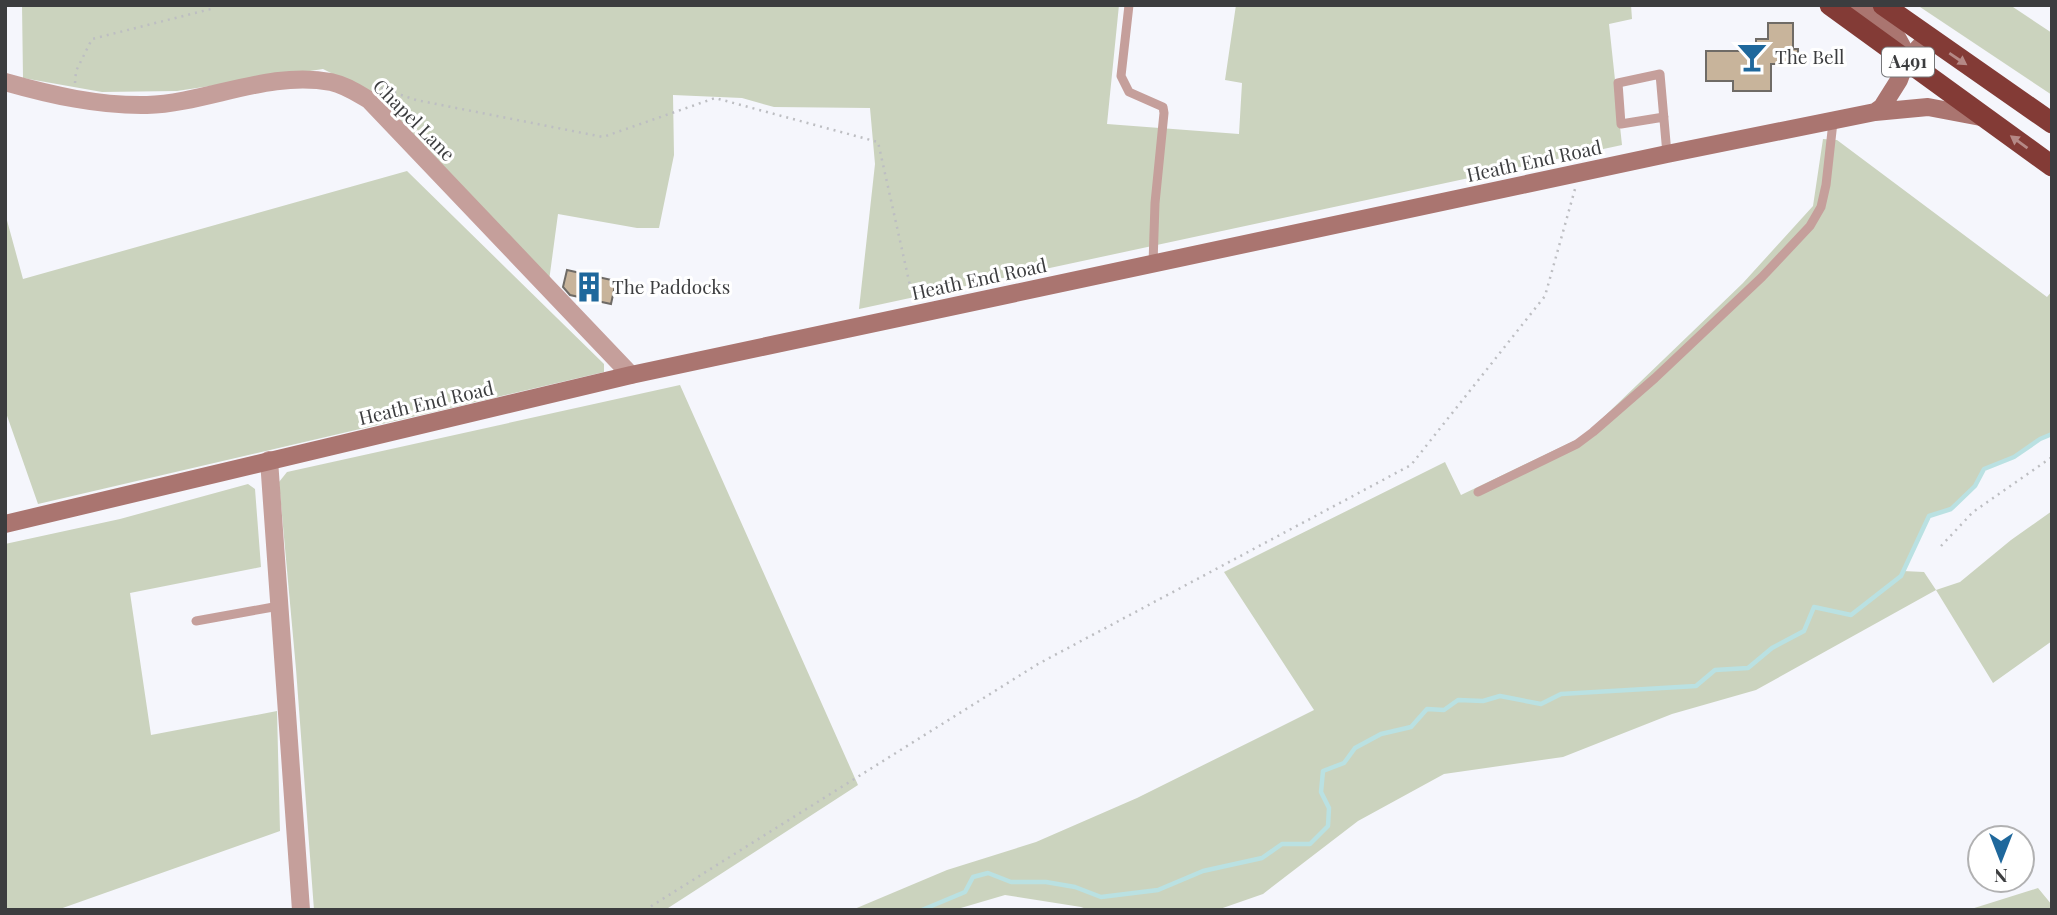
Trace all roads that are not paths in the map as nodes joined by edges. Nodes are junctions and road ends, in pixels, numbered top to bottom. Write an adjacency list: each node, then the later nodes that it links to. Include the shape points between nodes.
1 (1129, 5): 15 (lane, via 1121,76 1129,92 1158,103 1164,113)
2 (1830, 5): 6 (highway, A491)
3 (1857, 5): 6 (street, via 1898,36)
4 (1883, 5): 5 (highway, A491)
5 (1928, 38): 6 (street); 12 (highway, A491, one-way to 12)
6 (1906, 61): 8 (street, via 1899,80); 10 (highway, A491)
7 (5, 82): 16 (street, Chapel Lane, via 81,100 145,105 299,81 330,82 351,89 369,100)
8 (1875, 112): 10 (street, Heath End Road, via 1928,107); 11 (street, Heath End Road)
9 (1664, 117): 9 (lane, via 1660,74 1618,83 1621,124); 13 (lane)
10 (1987, 118): 14 (highway, A491, one-way to 10)
11 (1833, 122): 13 (street, Heath End Road); 18 (lane, via 1826,186 1811,226 1656,378 1593,432)
12 (2052, 123)
13 (1667, 154): 15 (street, Heath End Road)
14 (2052, 166)
15 (1153, 264): 16 (street, Heath End Road)
16 (631, 375): 17 (street, Heath End Road)
17 (269, 460): 19 (street, Heath End Road); 20 (street)
18 (1478, 492)
19 (5, 524)
20 (279, 606): 21 (lane); 22 (street)
21 (196, 621)
22 (301, 910)

